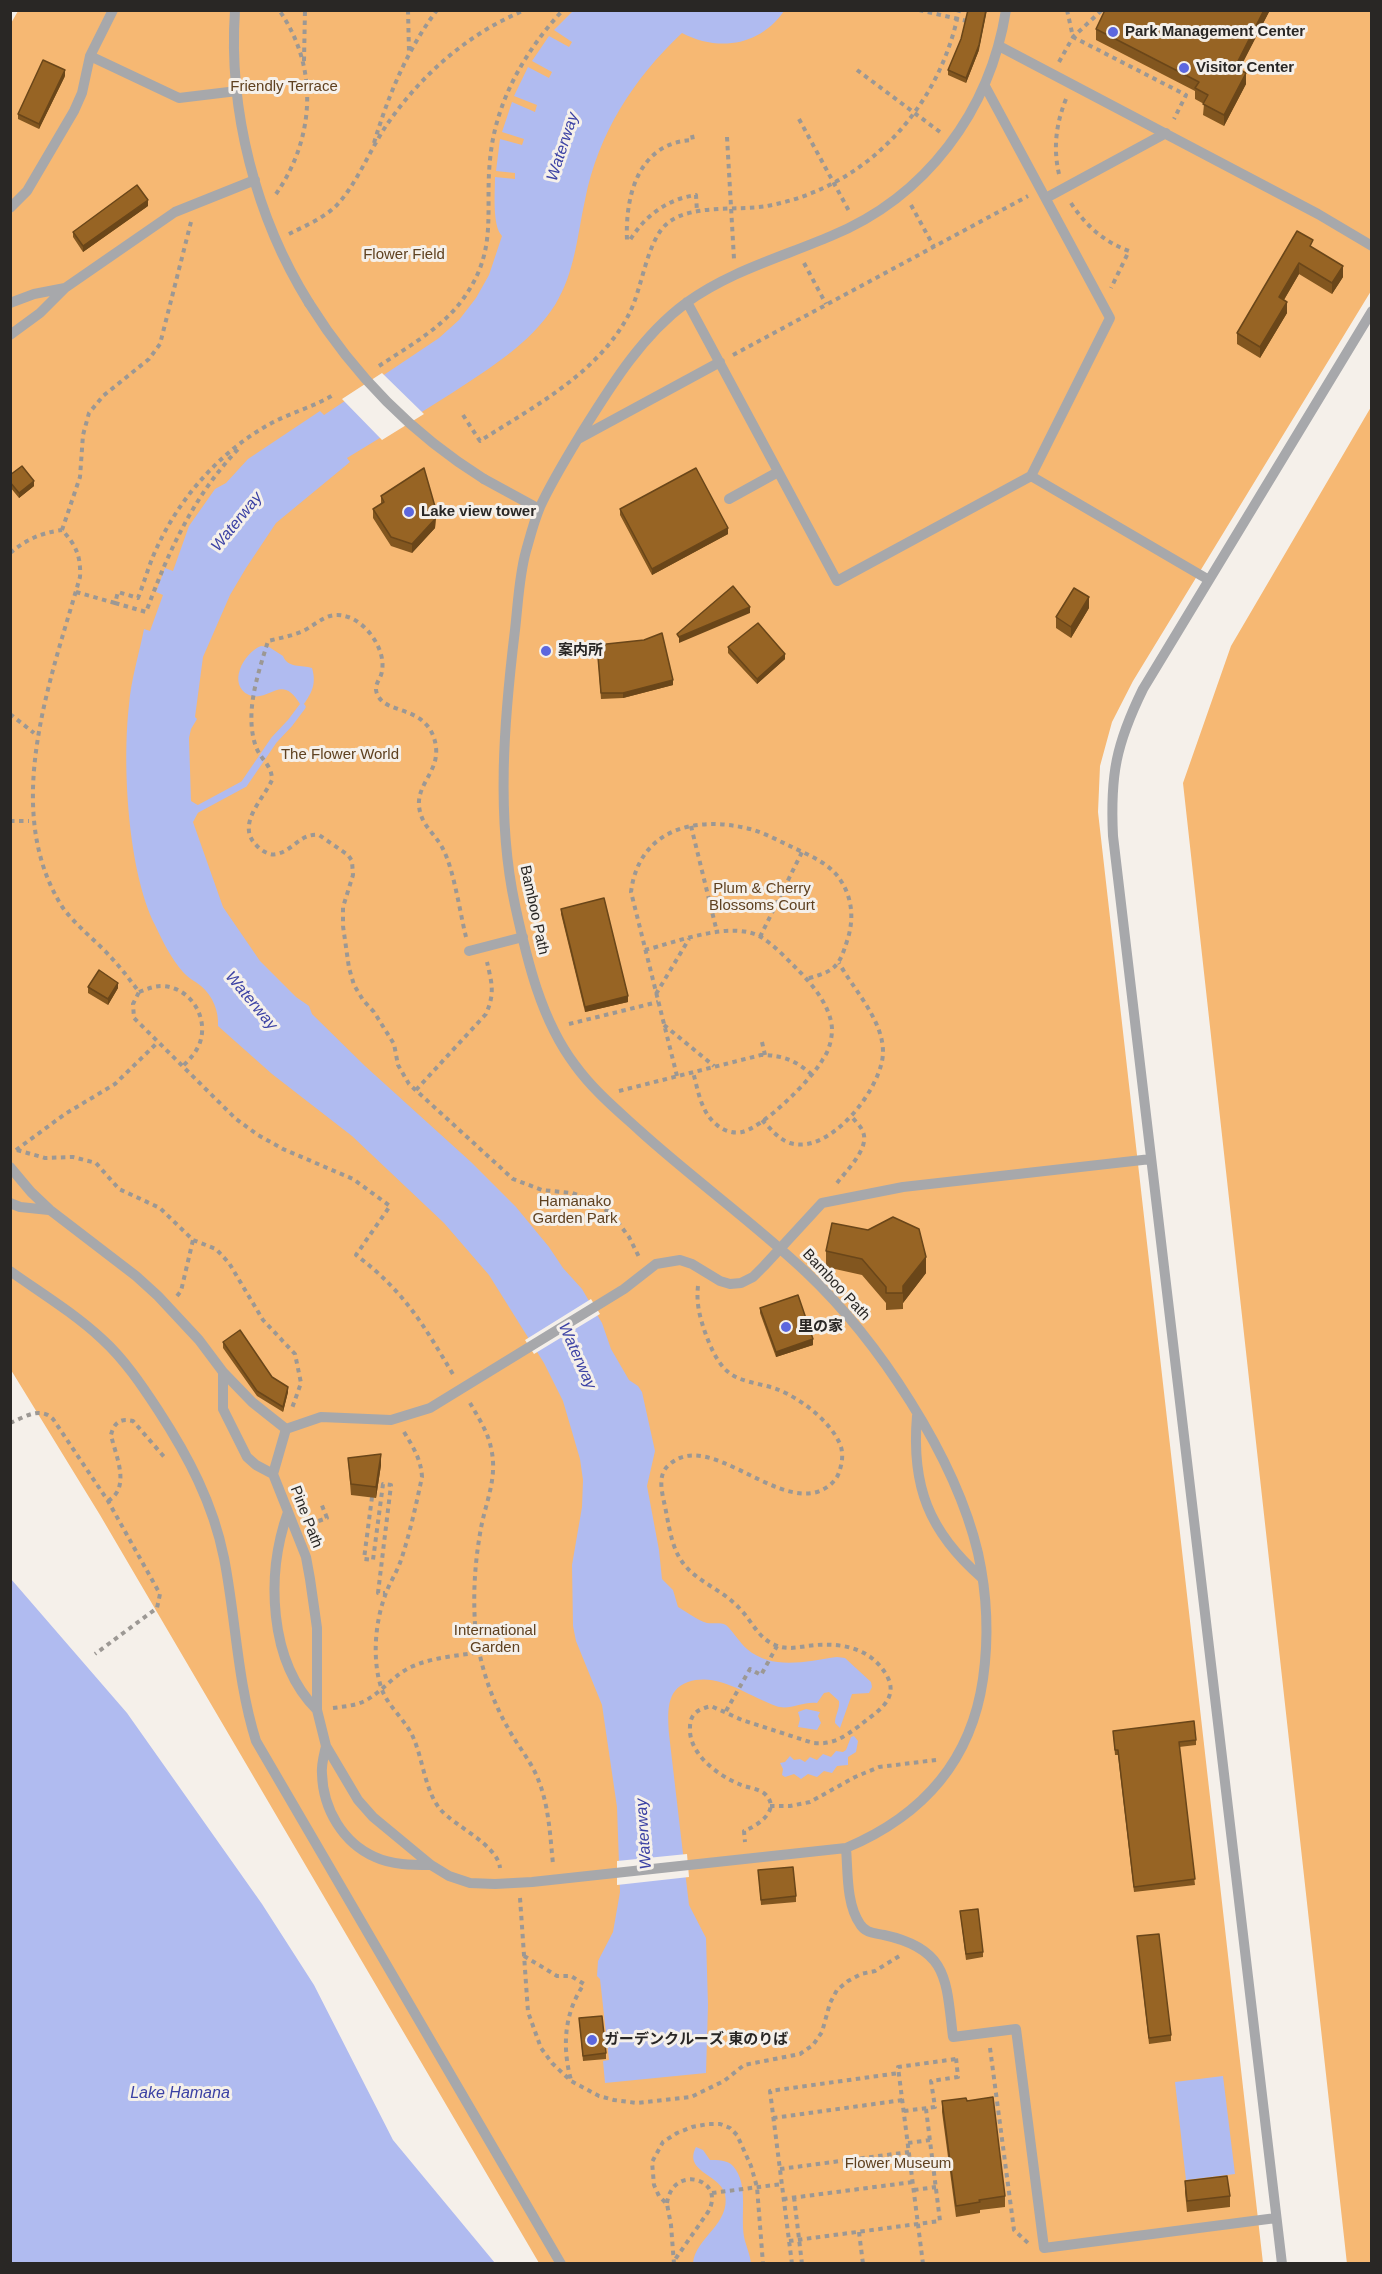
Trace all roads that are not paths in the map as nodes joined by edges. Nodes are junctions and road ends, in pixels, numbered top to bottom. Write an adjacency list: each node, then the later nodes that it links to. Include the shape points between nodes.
1 (113, 10): 5 (lane)
2 (235, 10): 7 (lane)
3 (1006, 10): 4 (lane, Bamboo Path)
4 (999, 46): 6 (lane, Bamboo Path); 8 (lane)
5 (90, 56): 7 (lane, via 179,98); 11 (lane, via 74,111 27,191)
6 (985, 86): 10 (lane); 14 (lane, Bamboo Path, via 953,141 923,176 878,212 827,238 766,260)
7 (237, 91): 9 (lane)
8 (1166, 133): 10 (lane, via 1064,188); 12 (lane)
9 (255, 180): 13 (lane, via 175,212); 23 (lane, bridge, via 277,241 309,303 355,369 422,436 484,479)
10 (1043, 194): 21 (lane, via 1110,318)
11 (10, 208)
12 (1371, 246)
13 (65, 288): 15 (lane); 17 (lane)
14 (687, 302): 18 (lane); 19 (lane, Bamboo Path, via 654,331 634,356)
15 (10, 303)
16 (1371, 311): 24 (lane)
17 (10, 335)
18 (720, 362): 19 (lane); 20 (lane)
19 (578, 439): 23 (lane, Bamboo Path)
20 (778, 472): 21 (lane, via 837,581); 22 (lane)
21 (1031, 476): 24 (lane)
22 (729, 499)
23 (539, 509): 25 (lane, Bamboo Path, via 523,559 505,759 506,842)
24 (1209, 580): 27 (lane, via 1126,723 1111,798)
25 (523, 937): 26 (lane); 31 (lane, Bamboo Path, via 552,1028 574,1064 600,1095 663,1152)
26 (470, 951)
27 (1151, 1159): 31 (lane, via 903,1187 822,1203); 44 (lane)
28 (10, 1167): 30 (lane)
29 (10, 1203): 30 (lane)
30 (50, 1210): 33 (lane, via 168,1305)
31 (780, 1250): 34 (lane, Bamboo Path, via 814,1280 862,1335); 35 (lane, via 753,1277 730,1284 680,1260 656,1264 624,1289 430,1408 396,1419 321,1417)
32 (10, 1271): 45 (lane, via 83,1323 119,1356 186,1455 201,1484 224,1558 242,1689 256,1741)
33 (223, 1372): 35 (lane); 36 (lane, via 222,1410 247,1456)
34 (917, 1416): 38 (lane, Bamboo Path, via 966,1515); 38 (lane, via 917,1473 926,1504 960,1559)
35 (286, 1429): 36 (lane, Pine Path)
36 (273, 1474): 37 (lane, Pine Path)
37 (288, 1512): 39 (lane, Pine Path, via 306,1557 315,1603 319,1656); 39 (lane, via 275,1556 277,1625 295,1684)
38 (982, 1578): 41 (lane, Bamboo Path, via 986,1662 981,1698 959,1754 923,1801 874,1836)
39 (317, 1710): 40 (lane, Pine Path)
40 (326, 1746): 43 (lane, Pine Path, via 358,1800 373,1817); 43 (lane, via 321,1772 323,1790 346,1837 375,1857)
41 (846, 1848): 42 (lane, Bamboo Path); 44 (lane, via 851,1898 860,1926 870,1933 903,1939 936,1961 946,1986 953,2037 1016,2029 1044,2248)
42 (723, 1862): 43 (lane, Pine Path, via 501,1884 470,1883)
43 (431, 1865)
44 (1276, 2217): 46 (lane)
45 (561, 2264)
46 (1282, 2264)

